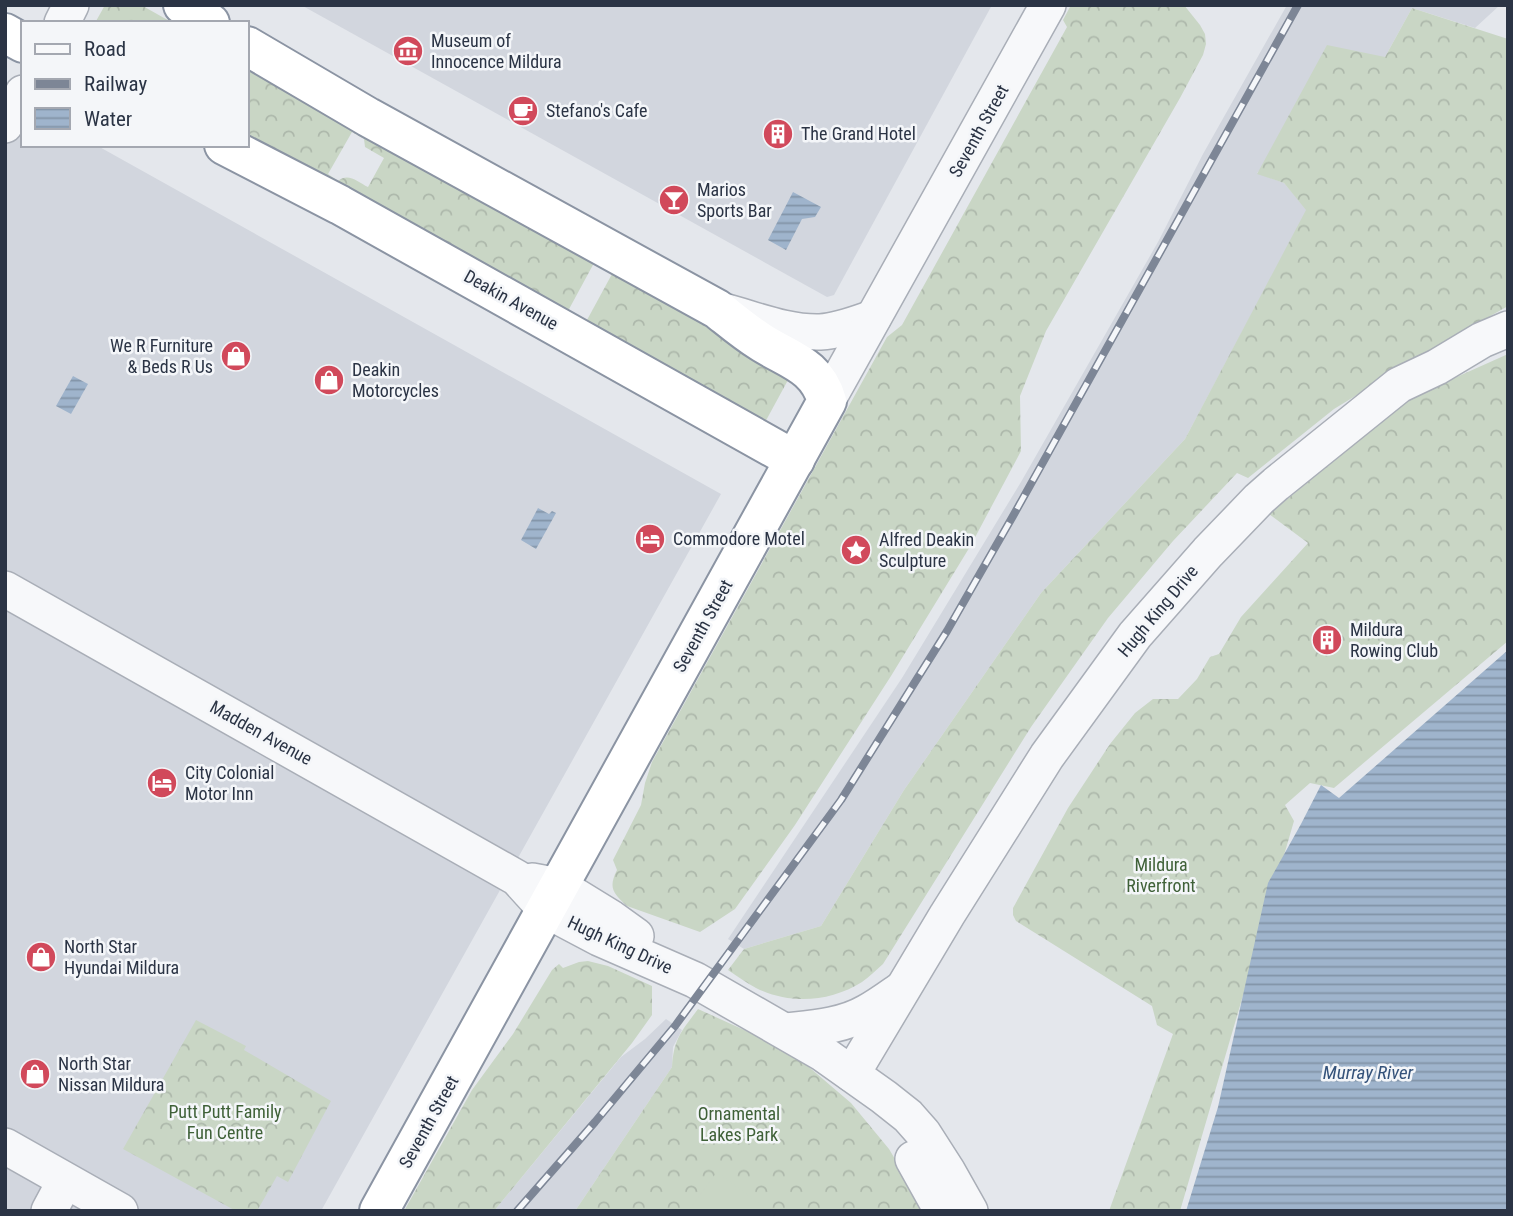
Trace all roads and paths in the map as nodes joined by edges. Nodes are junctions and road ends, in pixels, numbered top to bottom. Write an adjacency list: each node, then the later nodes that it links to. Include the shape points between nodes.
1 (71, 5): 4 (street)
2 (183, 5): 5 (highway)
3 (1048, 5): 13 (street, Seventh Street)
4 (63, 21)
5 (207, 21)
6 (5, 33): 7 (highway)
7 (21, 42)
8 (248, 47): 12 (highway)
9 (21, 97): 10 (street)
10 (5, 125)
11 (228, 147): 16 (highway, Deakin Avenue, via 303,184)
12 (717, 309): 13 (street, via 806,331 834,330); 15 (highway, via 810,371)
13 (873, 318): 15 (street, Seventh Street)
14 (1508, 329): 19 (street, Hugh King Drive, via 1399,385 1276,484 1208,552 1135,635 1046,756)
15 (827, 401): 16 (highway, Seventh Street)
16 (795, 460): 18 (highway, Seventh Street)
17 (5, 589): 18 (street, Madden Avenue)
18 (553, 898): 20 (street, Hugh King Drive, via 599,938 695,980); 25 (highway, Seventh Street)
19 (905, 987): 20 (street, Hugh King Drive, via 867,1013 846,1021); 21 (street, Hugh King Drive)
20 (786, 1031): 21 (street, Hugh King Drive)
21 (852, 1074): 26 (street, Hugh King Drive, via 905,1148); 27 (street, Hugh King Drive, via 915,1124)
22 (5, 1146): 23 (street)
23 (57, 1196): 24 (street)
24 (120, 1211)
25 (379, 1211)
26 (942, 1211)
27 (970, 1211)

